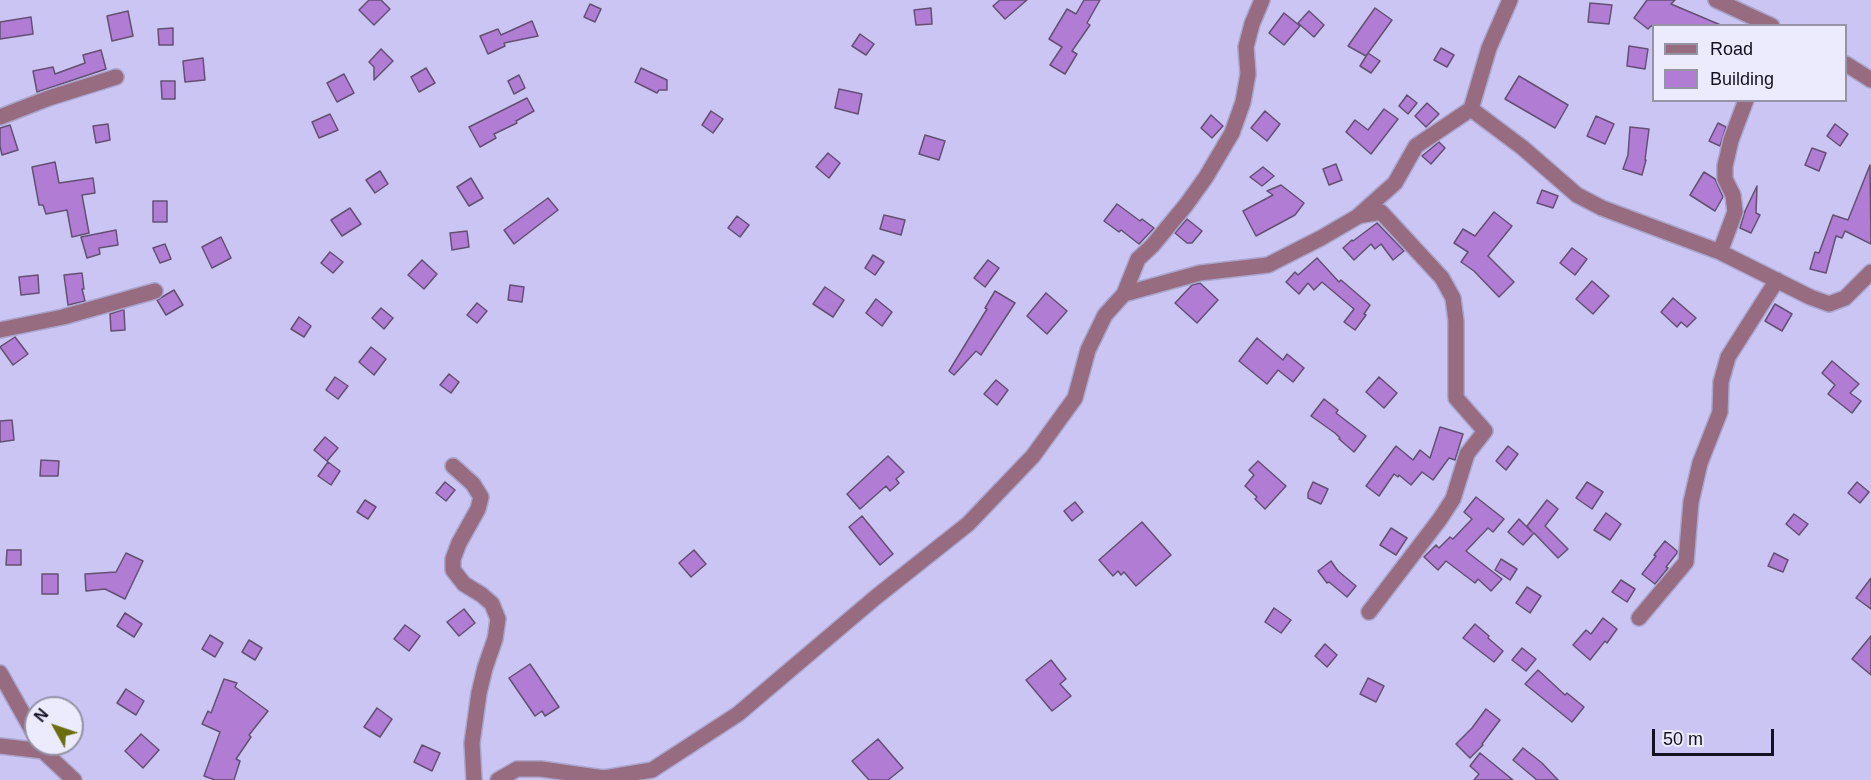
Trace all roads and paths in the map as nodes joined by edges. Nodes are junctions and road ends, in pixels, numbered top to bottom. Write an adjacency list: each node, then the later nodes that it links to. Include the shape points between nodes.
1 (1262, 0): 16 (street, via 1246,48 1248,74 1232,134 1186,205 1138,259)
2 (1510, 0): 9 (street, via 1489,48)
3 (1716, 0): 4 (street)
4 (1768, 24)
5 (1847, 65): 7 (street)
6 (116, 77): 10 (street)
7 (1871, 80)
8 (1745, 102): 12 (street, via 1725,165 1735,212)
9 (1471, 109): 11 (street, via 1416,146 1395,183); 12 (street, via 1577,195)
10 (0, 117)
11 (1357, 217): 16 (street, via 1268,265 1200,273); 19 (street, via 1382,212 1442,278 1455,309 1456,398 1485,431 1467,454 1454,499)
12 (1719, 252): 14 (street)
13 (1871, 272): 14 (street, via 1845,298 1829,304)
14 (1777, 280): 20 (street, via 1728,357 1721,382 1720,412 1700,463 1691,502 1686,562)
15 (155, 291): 17 (street)
16 (1124, 294): 28 (street, via 1105,315 1088,350 1075,398 1033,456 968,524 738,714 652,770 603,778 541,769 517,770)
17 (0, 330)
18 (453, 466): 27 (street, via 481,497 459,543 453,570 464,584 492,604 498,619 472,743)
19 (1369, 612)
20 (1639, 618)
21 (0, 673): 22 (street)
22 (24, 716)
23 (24, 745): 24 (street)
24 (0, 746)
25 (51, 756): 26 (street)
26 (74, 780)
27 (474, 780)
28 (498, 780)

